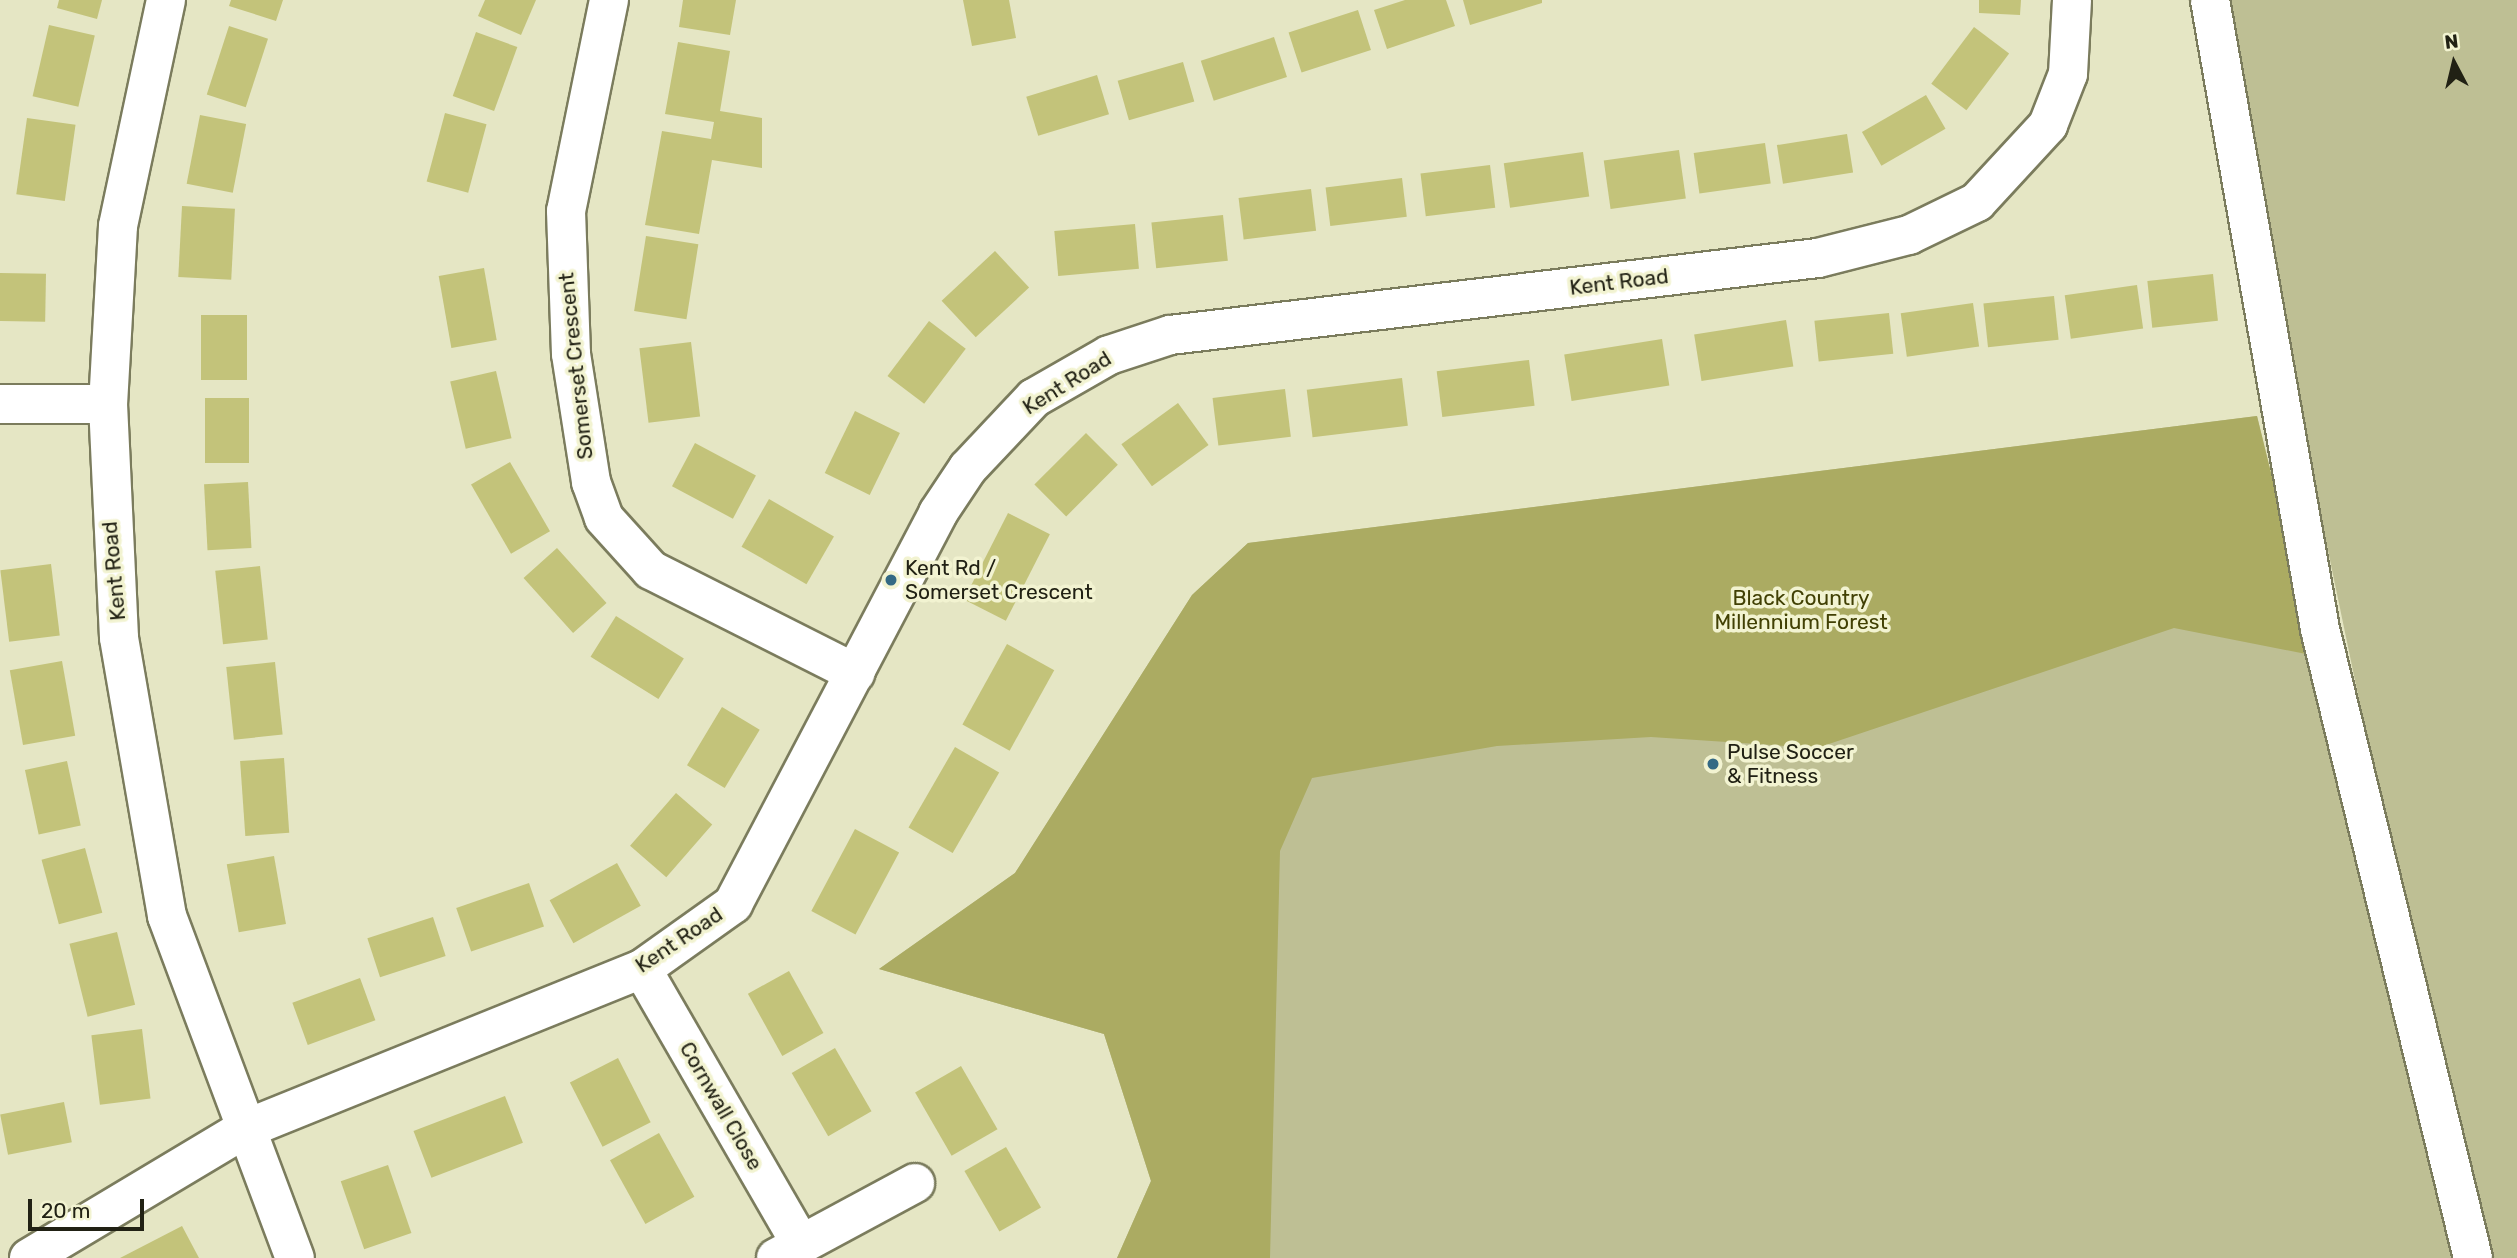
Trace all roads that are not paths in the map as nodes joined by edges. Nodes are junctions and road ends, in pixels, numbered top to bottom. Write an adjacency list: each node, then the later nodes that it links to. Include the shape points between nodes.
1 (166, 0): 6 (street, Kent Road, via 118,226)
2 (609, 0): 7 (street, Somerset Crescent, via 566,211 571,354 591,482 604,517 651,570)
3 (2072, 0): 7 (street, Kent Road, via 2068,74 2048,125 1977,202 1909,235 1818,258 1170,335 1075,373 1034,398 968,468)
4 (2210, 0): 14 (street, via 2320,629)
5 (0, 404): 6 (street)
6 (108, 404): 9 (street, Kent Road, via 119,638 149,837 167,916)
7 (855, 673): 8 (street, Kent Road, via 733,904)
8 (642, 969): 9 (street, Kent Road); 11 (street, Cornwall Close)
9 (243, 1130): 12 (street); 13 (street, Kent Road)
10 (915, 1183): 11 (street, Cornwall Close)
11 (788, 1251)
12 (29, 1258)
13 (295, 1258)
14 (2473, 1258)

